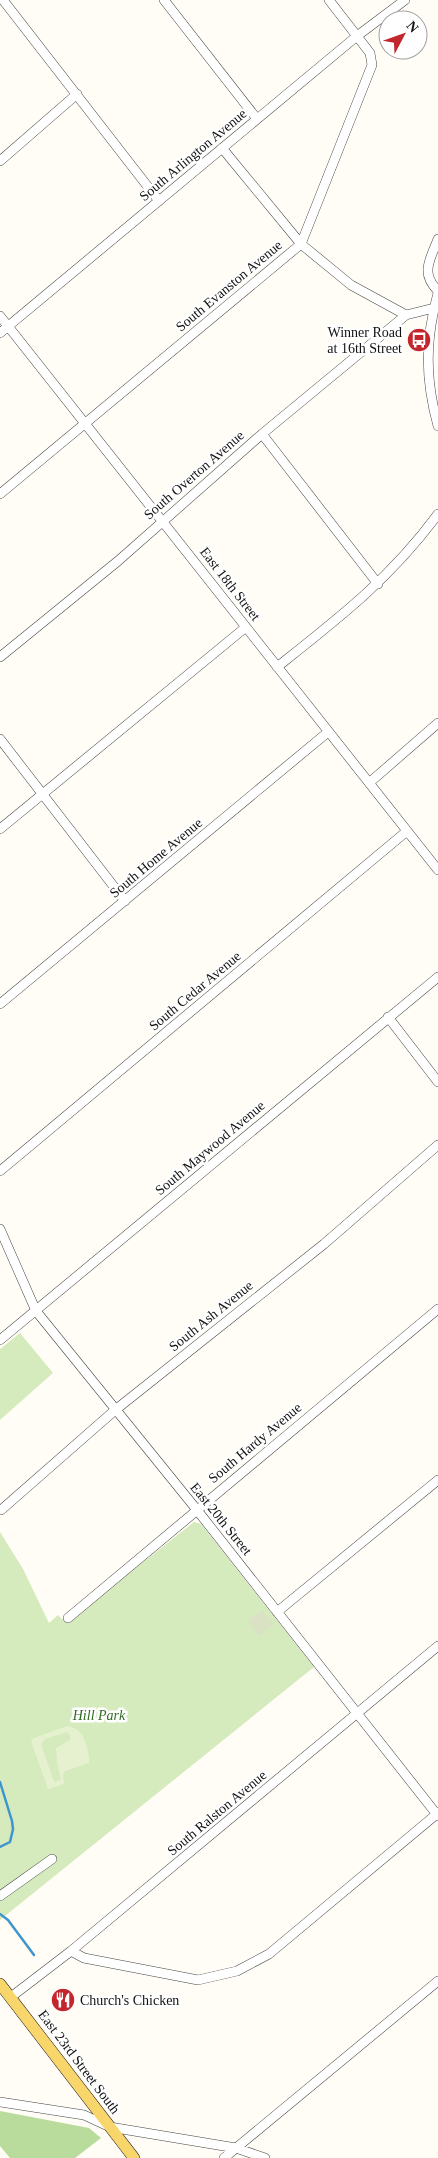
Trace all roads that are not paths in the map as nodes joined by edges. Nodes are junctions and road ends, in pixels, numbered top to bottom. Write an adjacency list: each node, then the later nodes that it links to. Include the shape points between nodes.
1 (2, 0): 6 (street)
2 (164, 0): 7 (street)
3 (329, 0): 5 (street, South Evanston Avenue)
4 (405, 0): 5 (street, South Arlington Avenue)
5 (357, 36): 7 (street, South Arlington Avenue); 12 (street, South Evanston Avenue, via 370,53 372,65)
6 (77, 94): 9 (street); 10 (street)
7 (257, 119): 8 (street, South Arlington Avenue)
8 (222, 148): 10 (street, South Arlington Avenue); 12 (street)
9 (0, 161)
10 (159, 201): 17 (street, South Arlington Avenue)
11 (438, 240): 13 (street, via 427,275)
12 (301, 244): 15 (street, via 351,285); 19 (street, South Evanston Avenue)
13 (438, 292): 14 (street)
14 (434, 308): 15 (street); 20 (street, via 427,349 430,397)
15 (406, 315): 21 (street, South Overton Avenue)
16 (0, 316): 17 (street, East 18th Street)
17 (8, 326): 18 (street, South Arlington Avenue); 19 (street, East 18th Street)
18 (0, 332)
19 (85, 423): 22 (street, South Evanston Avenue); 24 (street, East 18th Street)
20 (438, 426)
21 (262, 434): 24 (street, South Overton Avenue); 25 (street)
22 (0, 494)
23 (438, 514): 25 (street, via 420,539)
24 (163, 520): 26 (street, East 18th Street); 27 (street, South Overton Avenue)
25 (378, 584): 28 (street)
26 (246, 627): 28 (street, East 18th Street); 33 (street)
27 (0, 658)
28 (277, 667): 30 (street, East 18th Street)
29 (438, 723): 32 (street)
30 (328, 732): 32 (street, East 18th Street); 37 (street, South Home Avenue)
31 (0, 739): 33 (street)
32 (368, 783): 35 (street, East 18th Street)
33 (43, 794): 34 (street); 37 (street)
34 (0, 829)
35 (407, 831): 36 (street, East 18th Street); 43 (street, South Cedar Avenue)
36 (438, 870)
37 (125, 901): 39 (street, South Home Avenue)
38 (438, 977): 40 (street, South Maywood Avenue)
39 (0, 1004)
40 (388, 1018): 41 (street); 46 (street, South Maywood Avenue)
41 (438, 1082)
42 (438, 1145): 48 (street, South Ash Avenue, via 324,1244)
43 (0, 1171)
44 (0, 1229): 46 (street, East 20th Street)
45 (438, 1309): 51 (street, South Hardy Avenue)
46 (36, 1311): 47 (street, South Maywood Avenue); 48 (street, East 20th Street)
47 (0, 1340)
48 (114, 1411): 50 (street, South Ash Avenue); 51 (street, East 20th Street)
49 (438, 1480): 52 (street)
50 (1, 1510)
51 (197, 1510): 52 (street, East 20th Street); 53 (street, South Hardy Avenue)
52 (277, 1612): 55 (street, East 20th Street)
53 (68, 1618)
54 (438, 1646): 55 (street, South Ralston Avenue)
55 (357, 1714): 56 (street, East 20th Street); 59 (street, South Ralston Avenue)
56 (438, 1815): 59 (street, via 269,1954 233,1973 198,1980 84,1958)
57 (52, 1859): 58 (street)
58 (0, 1896)
59 (70, 1951): 62 (street, South Ralston Avenue)
60 (438, 1981): 65 (street)
61 (0, 1984): 62 (main road, East 23rd Street South)
62 (10, 1997): 64 (main road, East 23rd Street South)
63 (0, 2102): 64 (street, via 84,2115)
64 (110, 2127): 65 (street); 66 (main road, East 23rd Street South)
65 (236, 2148): 67 (street); 68 (street)
66 (134, 2158)
67 (224, 2158)
68 (265, 2158)

